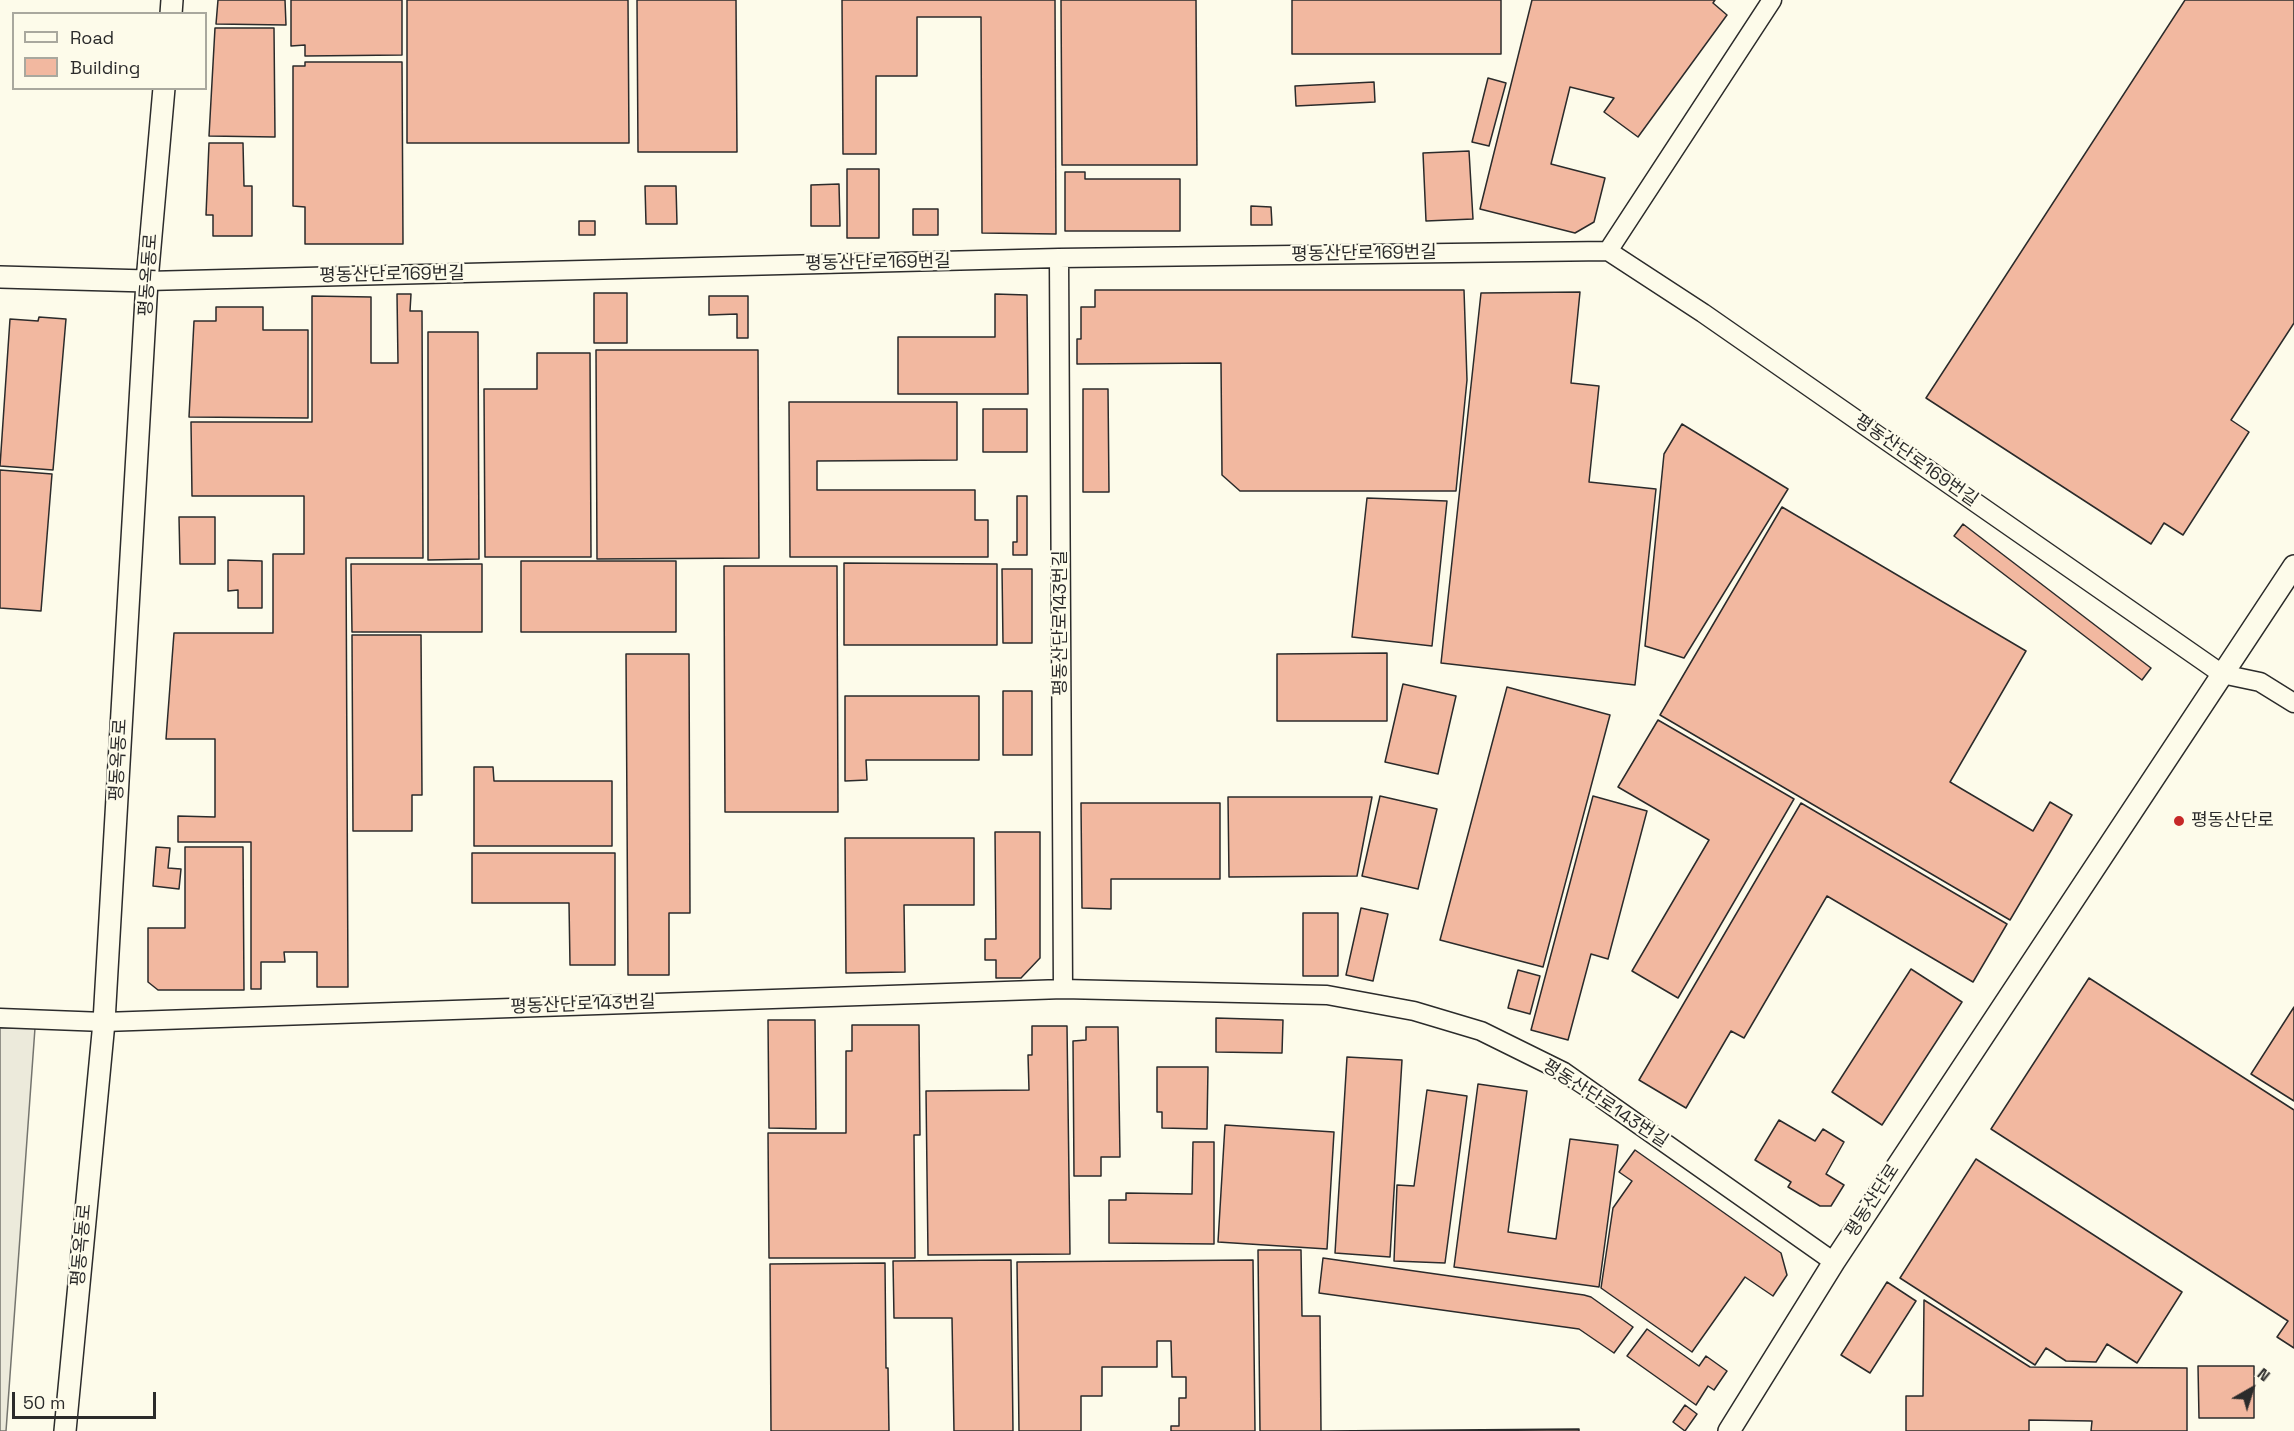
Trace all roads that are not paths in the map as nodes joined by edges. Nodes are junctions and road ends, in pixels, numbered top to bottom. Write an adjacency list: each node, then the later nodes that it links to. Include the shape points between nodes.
1 (1772, 0): 3 (street)
2 (164, 90): 6 (street, 평동옥동로)
3 (1608, 251): 4 (street, 평동산단로169번길); 8 (street, 평동산단로169번길)
4 (1059, 258): 6 (street, 평동산단로169번길); 10 (street, 평동산단로143번길)
5 (0, 277): 6 (street)
6 (147, 280): 12 (street, 평동옥동로)
7 (2294, 566): 8 (street, 평동산단로)
8 (2222, 674): 9 (street, via 2260,681); 13 (street, 평동산단로)
9 (2294, 703)
10 (1063, 988): 12 (street, 평동산단로143번길); 13 (street, 평동산단로143번길, via 1327,995 1414,1011 1481,1031 1564,1072)
11 (0, 1018): 12 (street, 평동산단로143번길)
12 (104, 1022): 14 (street, 평동옥동로)
13 (1833, 1262): 15 (street, 평동산단로)
14 (65, 1431)
15 (1729, 1431)

